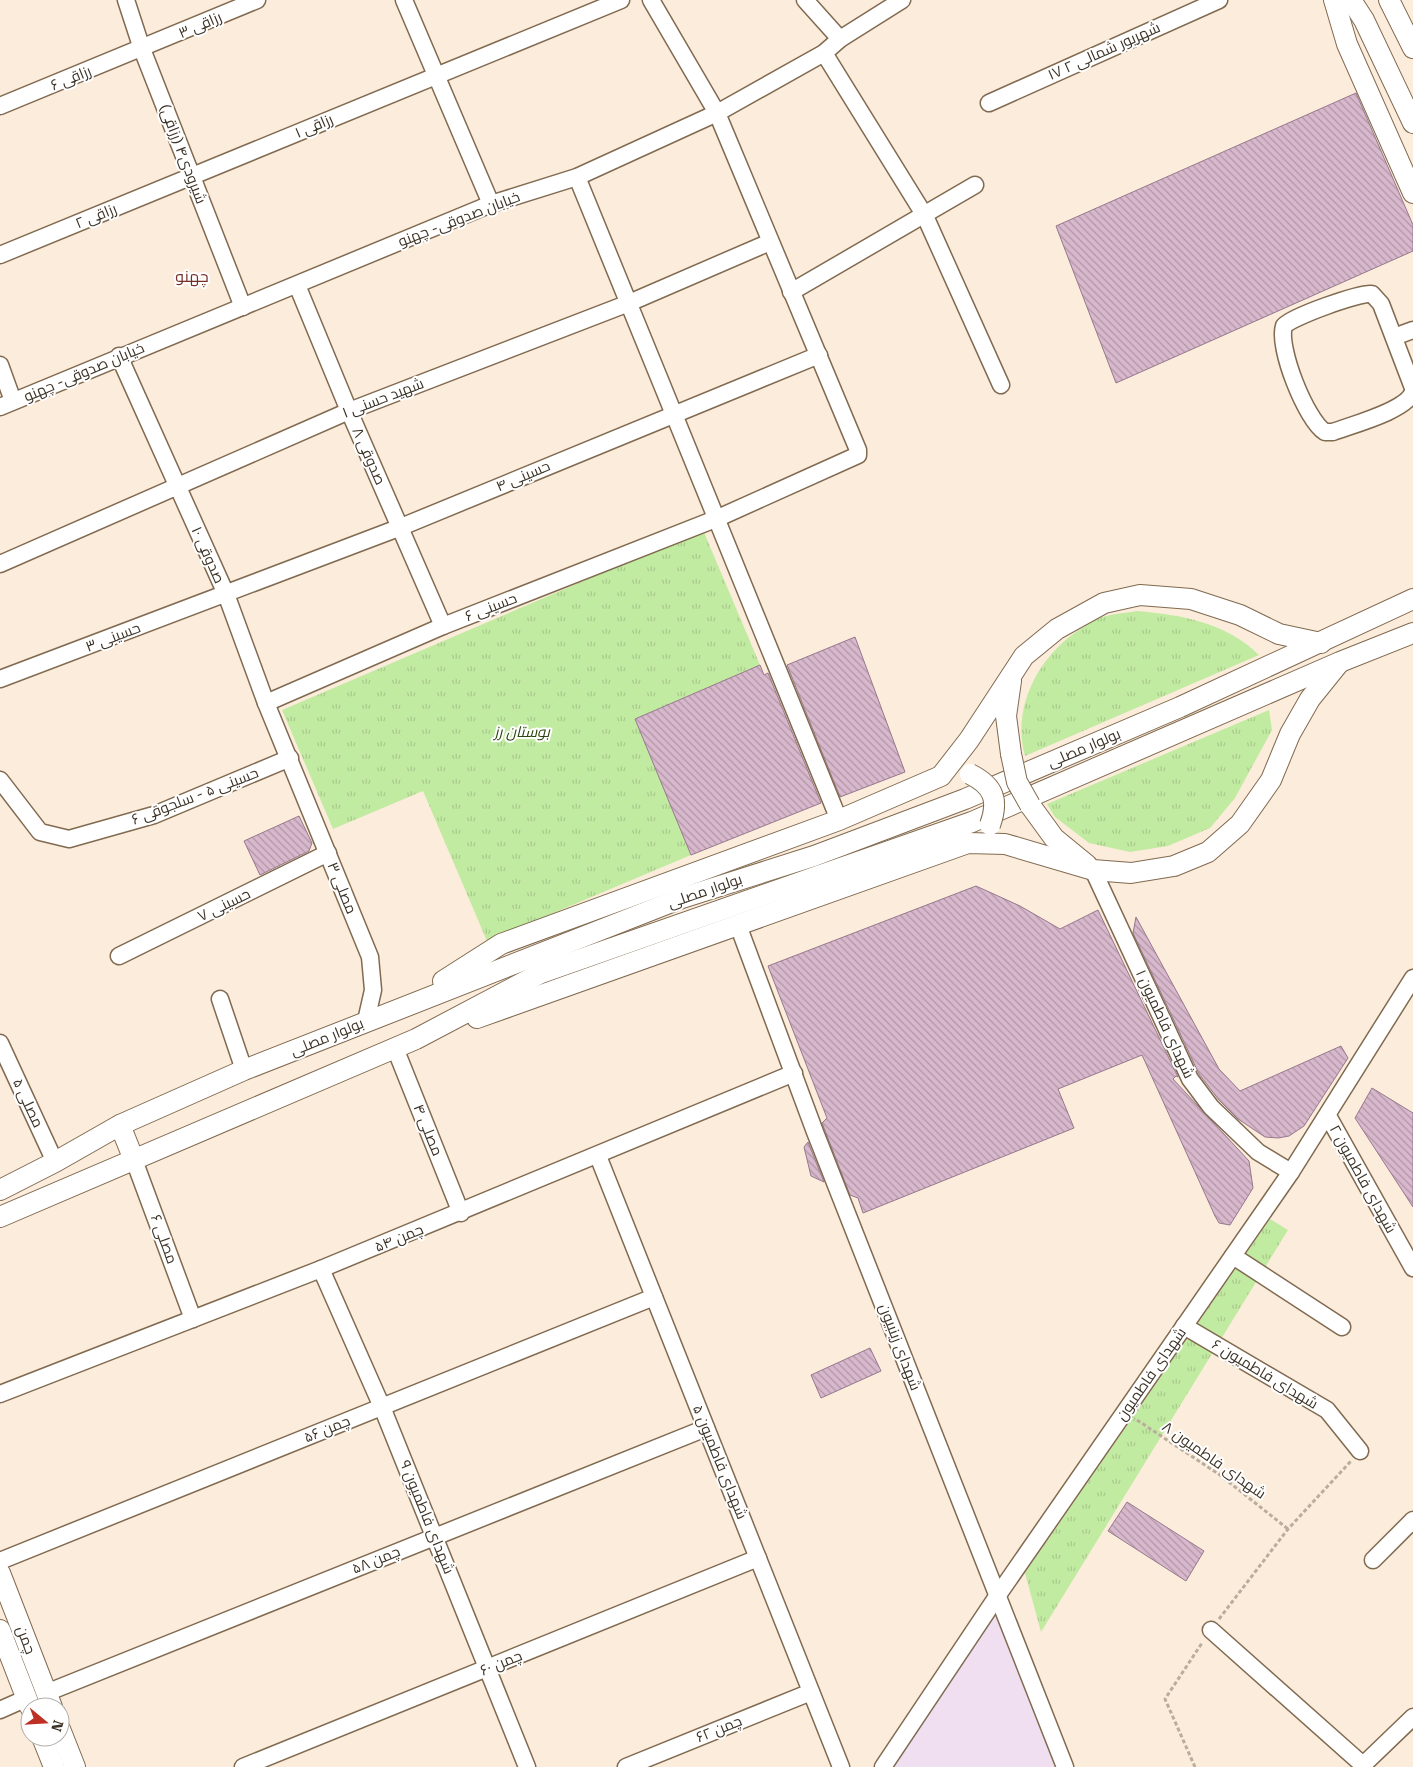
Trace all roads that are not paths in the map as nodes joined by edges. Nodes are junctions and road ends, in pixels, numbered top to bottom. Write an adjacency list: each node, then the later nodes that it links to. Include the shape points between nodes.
1 (126, 0): 14 (street, شیرودی۴ (رزاقی))
2 (257, 0): 14 (street, رزاقی ۳)
3 (404, 0): 16 (street)
4 (621, 0): 16 (street, رزاقی ۱)
5 (805, 0): 12 (street)
6 (902, 0): 12 (street, خیابان صدوقی- چهنو)
7 (1219, 0): 17 (street, ۱۷ شهریور شمالی ۲)
8 (1334, 0): 24 (main road, via 1347,44)
9 (1351, 0): 20 (main road, via 1364,20)
10 (1389, 0): 13 (main road)
11 (656, 2): 19 (street)
12 (840, 39): 15 (street, خیابان صدوقی- چهنو)
13 (1413, 48)
14 (142, 49): 18 (street, رزاقی ۶); 22 (street, شیرودی۴ (رزاقی))
15 (824, 53): 19 (street, خیابان صدوقی- چهنو); 26 (street)
16 (436, 75): 22 (street, رزاقی ۱); 25 (street)
17 (989, 103)
18 (0, 106)
19 (717, 113): 21 (street, خیابان صدوقی- چهنو); 27 (street)
20 (1413, 123)
21 (577, 176): 25 (street, خیابان صدوقی- چهنو); 31 (street)
22 (192, 177): 28 (street, رزاقی ۲); 32 (street, شیرودی۴ (رزاقی))
23 (975, 185): 26 (street)
24 (1413, 193)
25 (491, 204): 29 (street, خیابان صدوقی- چهنو)
26 (925, 216): 30 (street); 38 (street)
27 (770, 242): 30 (street); 31 (street, شهید حسنی ۱)
28 (0, 255)
29 (298, 285): 32 (street, خیابان صدوقی- چهنو); 42 (street, صدوقی ۸)
30 (792, 292): 35 (street)
31 (629, 303): 42 (street, شهید حسنی ۱); 43 (street)
32 (243, 307): 36 (street, خیابان صدوقی- چهنو)
33 (1413, 330): 34 (street)
34 (1394, 337): 39 (street); 40 (street, via 1381,304 1369,293 1294,318 1284,326 1282,343 1302,398 1319,428 1325,432 1385,413 1408,400)
35 (818, 354): 43 (street, حسینی ۴); 45 (street, حسینی ۶, via 858,454)
36 (119, 356): 41 (street, خیابان صدوقی- چهنو); 44 (street, صدوقی ۱۰)
37 (0, 365): 41 (street)
38 (1001, 385)
39 (1413, 388)
40 (1413, 392)
41 (7, 404)
42 (349, 411): 44 (street, شهید حسنی ۱); 46 (street, صدوقی ۸)
43 (674, 413): 45 (street); 46 (street, حسینی ۴)
44 (178, 487): 47 (street, شهید حسنی ۱); 48 (street, صدوقی ۱۰)
45 (718, 518): 50 (street, حسینی ۶); 60 (street)
46 (401, 527): 48 (street, حسینی ۴); 50 (street, صدوقی ۸)
47 (0, 564)
48 (226, 594): 55 (street, حسینی ۳); 56 (street, صدوقی ۱۰)
49 (1413, 599): 52 (main road, بولوار مصلی)
50 (443, 626): 56 (street, حسینی ۶)
51 (1413, 633): 53 (main road, بولوار مصلی)
52 (1321, 643): 54 (main road, via 1279,634 1240,615 1191,600 1140,595 1104,603 1057,629 1024,656); 68 (main road, بولوار مصلی, via 1180,708 965,798 814,856 682,898)
53 (1340, 662): 63 (main road, via 1310,699 1290,734 1271,780 1240,824 1208,852 1174,866 1131,873); 70 (main road, بولوار مصلی, via 972,822 541,973)
54 (1011, 677): 58 (main road, via 970,740); 63 (main road, bridge, via 1006,716 1017,782 1054,838)
55 (0, 679)
56 (266, 703): 57 (street, صدوقی ۱۰)
57 (290, 758): 59 (street, حسینی ۵ - سلجوقی ۶, via 154,815 69,839 40,832); 62 (street, مصلی ۳)
58 (941, 776): 60 (main road); 61 (main road, bridge, via 970,774 984,781 993,794 995,810 990,825)
59 (0, 780)
60 (839, 820): 68 (main road, via 501,944)
61 (968, 843): 63 (main road, via 1005,844); 64 (main road)
62 (328, 853): 65 (street, حسینی ۷); 69 (street, مصلی ۳, via 370,957 373,990)
63 (1092, 870): 80 (street, شهدای فاطمیون ۱, via 1190,1079 1210,1107 1258,1152)
64 (738, 925): 70 (main road); 74 (street, شهدای زینبیون)
65 (119, 956)
66 (1413, 978): 75 (street, شهدای فاطمیون)
67 (220, 999): 73 (street)
68 (404, 1006): 69 (main road, بولوار مصلی)
69 (366, 1021): 73 (main road, بولوار مصلی)
70 (416, 1039): 72 (main road, بولوار مصلی)
71 (0, 1044): 79 (street, مصلی ۵)
72 (395, 1048): 78 (main road, بولوار مصلی); 82 (street, مصلی ۴)
73 (244, 1070): 76 (main road, بولوار مصلی)
74 (794, 1073): 77 (street, چمن ۵۴); 101 (street, شهدای زینبیون)
75 (1328, 1116): 80 (street, شهدای فاطمیون); 85 (street, شهدای فاطمیون ۲)
76 (120, 1126): 78 (main road); 79 (main road, بولوار مصلی)
77 (598, 1156): 82 (street, چمن ۵۴); 87 (street, شهدای فاطمیون ۵)
78 (134, 1160): 83 (main road, بولوار مصلی); 88 (street, مصلی ۶)
79 (55, 1162): 81 (main road, بولوار مصلی)
80 (1291, 1172): 84 (street, شهدای فاطمیون)
81 (0, 1190)
82 (460, 1212): 86 (street, چمن ۵۴)
83 (0, 1217)
84 (1233, 1256): 89 (street, شهدای فاطمیون); 90 (street)
85 (1413, 1268)
86 (322, 1269): 88 (street, چمن ۵۴); 92 (street, شهدای فاطمیون ۹)
87 (654, 1297): 92 (street, چمن ۵۶); 93 (street, شهدای فاطمیون ۵)
88 (193, 1319): 91 (street, چمن ۵۴)
89 (1184, 1326): 94 (street, شهدای فاطمیون ۶, via 1327,1410); 101 (street, شهدای فاطمیون)
90 (1342, 1327)
91 (0, 1394)
92 (382, 1407): 96 (street, شهدای فاطمیون ۹); 99 (street, چمن ۵۶)
93 (706, 1428): 96 (street, چمن ۵۸); 97 (street, شهدای فاطمیون ۵)
94 (1360, 1451)
95 (1413, 1520): 98 (street)
96 (435, 1536): 104 (street, شهدای فاطمیون ۹); 108 (street, چمن ۵۸)
97 (758, 1558): 104 (street, چمن ۶۰); 105 (street, شهدای فاطمیون ۵)
98 (1373, 1560)
99 (0, 1561)
100 (0, 1573): 107 (main road, چمن)
101 (998, 1595): 121 (street, شهدای فاطمیون); 122 (street, شهدای زینبیون)
102 (0, 1630): 106 (main road, چمن)
103 (1211, 1630): 114 (street)
104 (489, 1668): 117 (street, چمن ۶۰); 118 (street, شهدای فاطمیون ۹)
105 (811, 1692): 119 (street, چمن ۶۲); 120 (street, شهدای فاطمیون ۵)
106 (26, 1697)
107 (48, 1697)
108 (56, 1697)
109 (20, 1705): 110 (street)
110 (0, 1710)
111 (1413, 1717): 114 (street)
112 (46, 1747): 115 (main road)
113 (67, 1747): 116 (main road)
114 (1362, 1766)
115 (54, 1767)
116 (75, 1767)
117 (243, 1767)
118 (527, 1767)
119 (626, 1767)
120 (841, 1767)
121 (883, 1767)
122 (1065, 1767)

